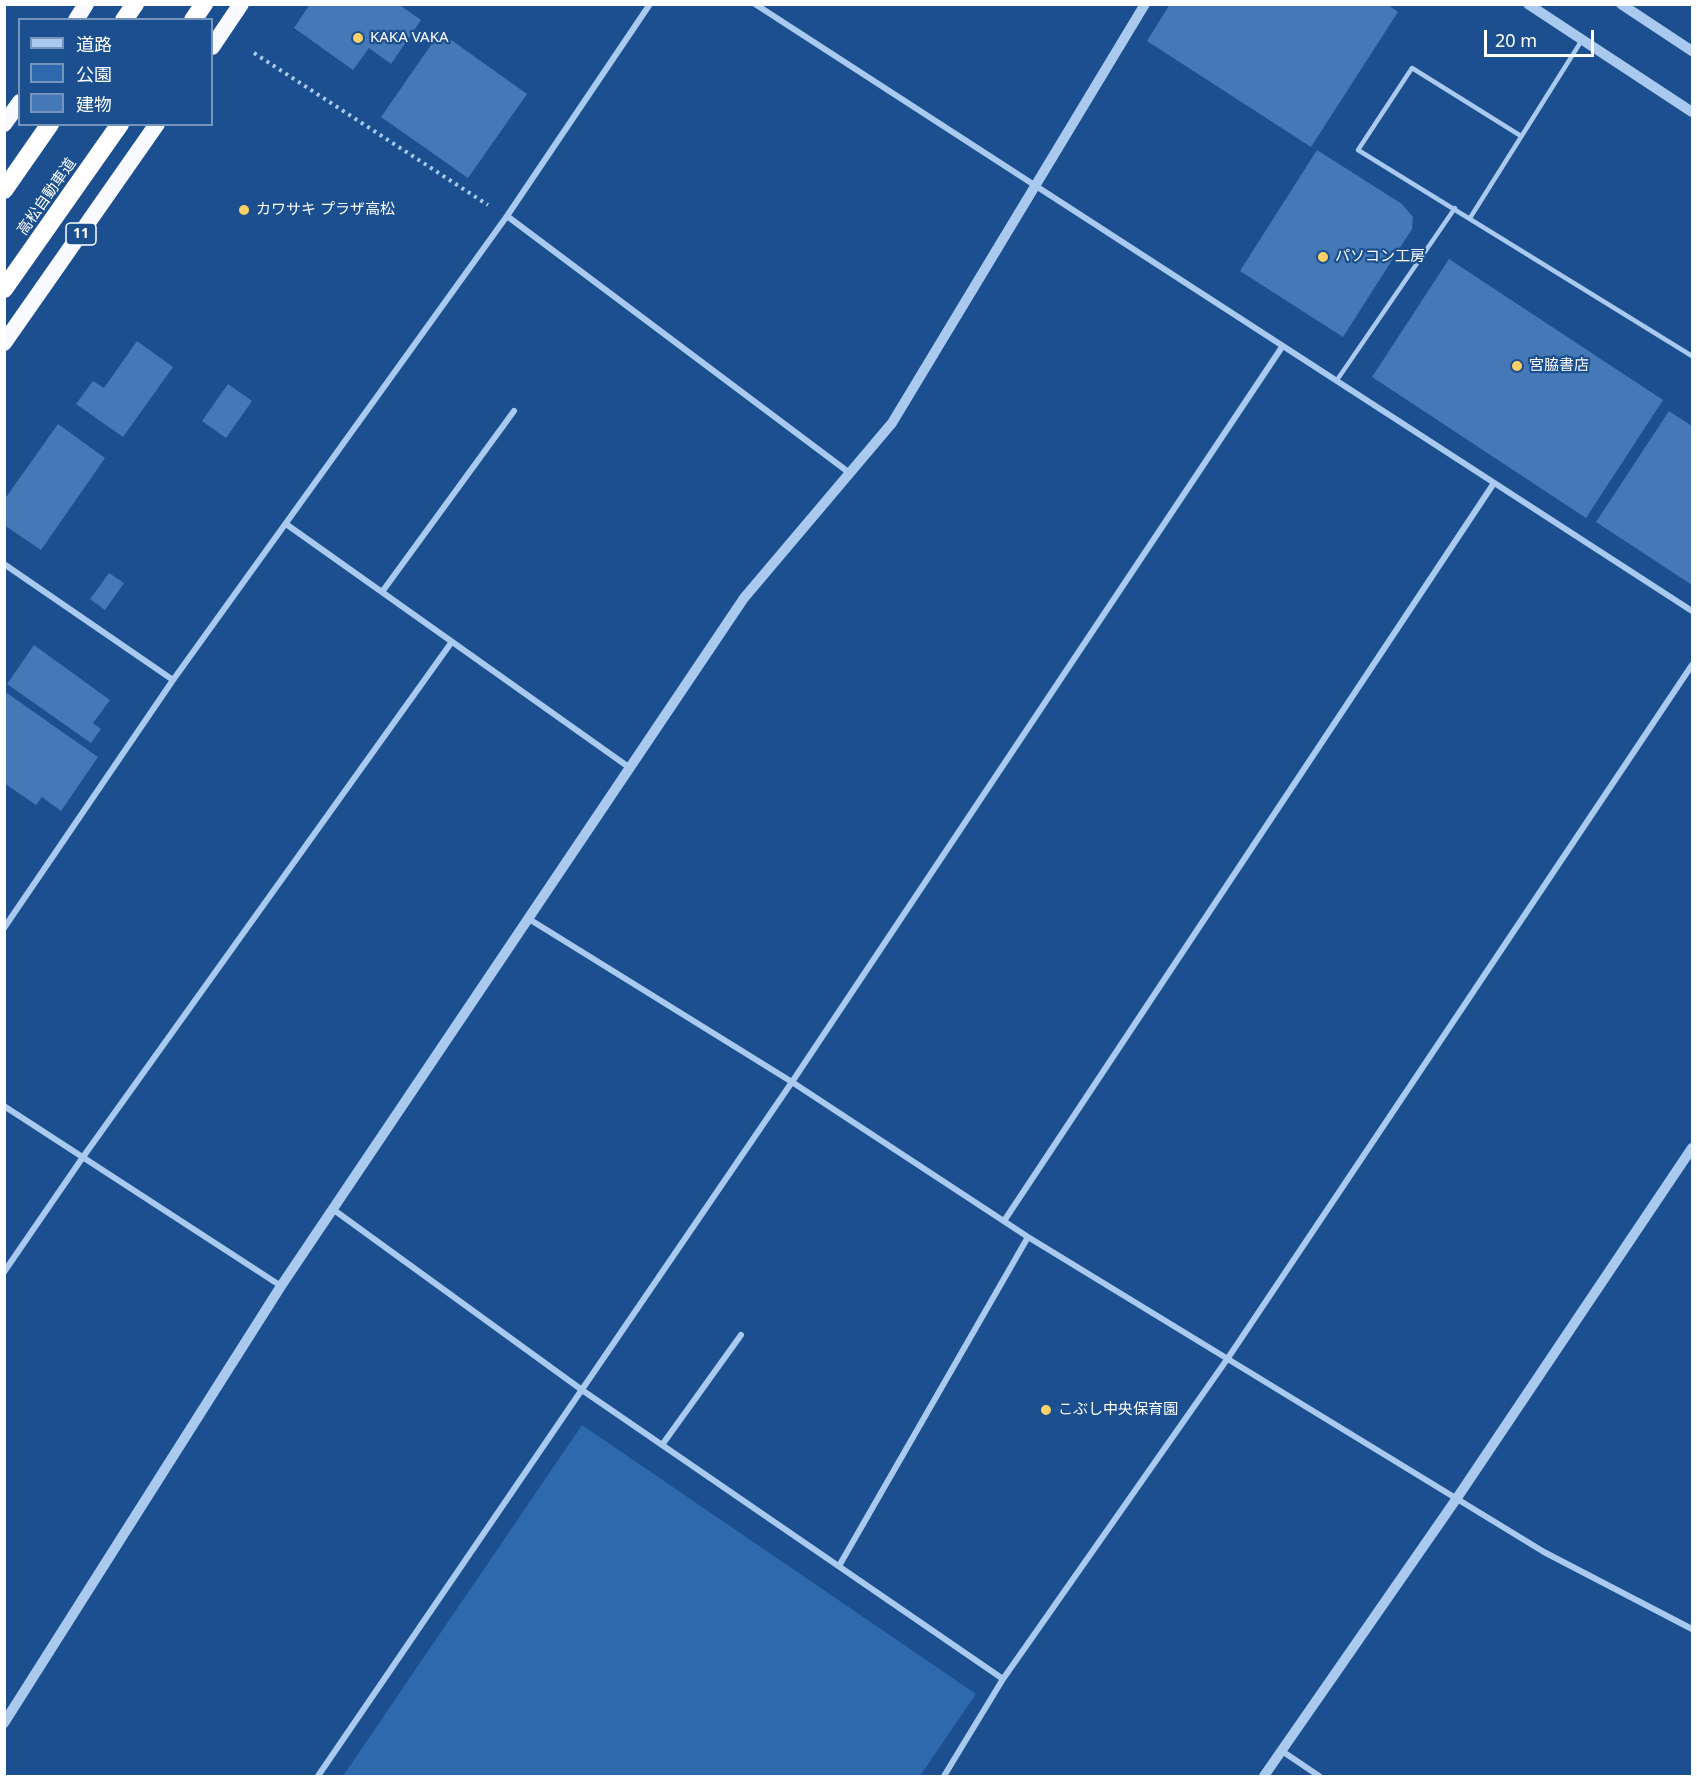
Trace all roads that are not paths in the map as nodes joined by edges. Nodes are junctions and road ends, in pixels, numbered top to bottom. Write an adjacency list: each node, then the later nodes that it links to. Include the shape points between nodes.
1 (86, 4): 10 (highway)
2 (135, 4): 11 (highway)
3 (204, 4): 12 (highway)
4 (241, 4): 14 (highway)
5 (650, 4): 26 (street)
6 (755, 4): 23 (street)
7 (1145, 4): 23 (street)
8 (1528, 4): 13 (street)
9 (1621, 4): 15 (street)
10 (77, 18)
11 (125, 18)
12 (194, 18)
13 (1582, 40): 17 (street); 22 (lane)
14 (213, 46)
15 (1692, 51)
16 (18, 105): 18 (highway)
17 (1692, 112)
18 (4, 124)
19 (50, 126): 24 (highway)
20 (119, 126): 28 (highway, 高松自動車道)
21 (156, 126): 29 (highway, 11)
22 (1521, 136): 25 (lane, via 1412,68 1358,150); 27 (lane)
23 (1034, 187): 30 (street); 34 (street, via 892,423)
24 (4, 190)
25 (1455, 208): 27 (lane); 32 (lane)
26 (507, 216): 34 (street); 36 (street)
27 (1470, 218): 31 (lane)
28 (4, 289)
29 (4, 342)
30 (1282, 347): 32 (street); 46 (street)
31 (1692, 356)
32 (1337, 380): 35 (street)
33 (514, 411): 38 (street)
34 (851, 474): 43 (street, via 744,598)
35 (1494, 483): 39 (street); 51 (street)
36 (286, 524): 38 (street); 42 (street)
37 (4, 564): 42 (street)
38 (382, 592): 40 (street)
39 (1692, 611)
40 (451, 644): 43 (street); 49 (street)
41 (1692, 665): 56 (street)
42 (173, 680): 45 (street)
43 (631, 769): 44 (street)
44 (529, 919): 46 (street); 50 (street)
45 (4, 928)
46 (792, 1082): 51 (street); 57 (street)
47 (4, 1106): 49 (street)
48 (1692, 1149): 59 (street)
49 (83, 1157): 53 (street); 54 (street)
50 (334, 1210): 54 (street); 57 (street)
51 (1004, 1221): 52 (street)
52 (1028, 1237): 56 (street); 60 (street)
53 (4, 1272)
54 (281, 1286): 63 (street)
55 (741, 1335): 58 (street)
56 (1228, 1358): 59 (street); 62 (street)
57 (582, 1390): 58 (street); 65 (street)
58 (662, 1445): 60 (street)
59 (1457, 1498): 61 (street, via 1544,1552); 64 (street)
60 (838, 1566): 62 (street)
61 (1692, 1629)
62 (1003, 1679): 66 (street)
63 (4, 1723)
64 (1282, 1751): 67 (street); 68 (street)
65 (318, 1776)
66 (944, 1776)
67 (1264, 1776)
68 (1319, 1776)

